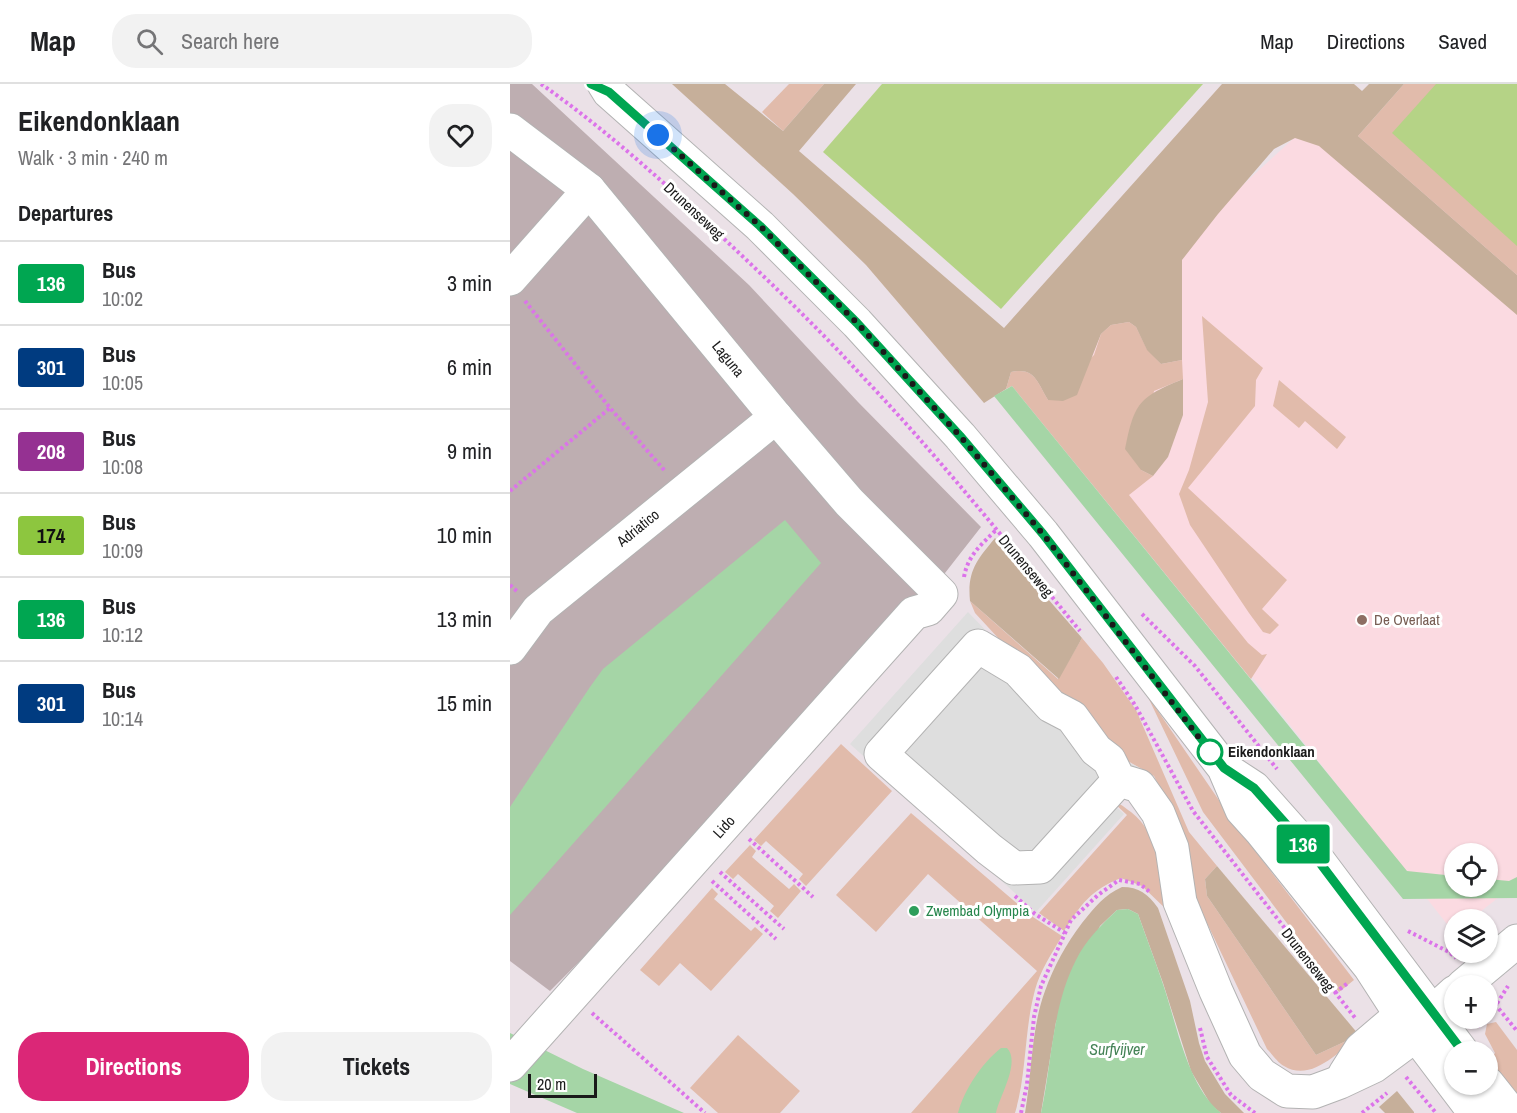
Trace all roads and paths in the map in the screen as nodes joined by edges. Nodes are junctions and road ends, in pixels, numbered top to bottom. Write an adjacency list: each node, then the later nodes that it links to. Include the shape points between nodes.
1 (541, 84): 11 (path, Drunenseweg, via 639,160 782,293 924,445)
2 (602, 87): 28 (street, Drunenseweg, via 760,226 857,323 960,436 1043,534 1224,768 1254,788 1317,859)
3 (510, 130): 4 (street, Laguna)
4 (589, 190): 5 (street); 7 (street, Laguna)
5 (517, 289): 6 (path)
6 (610, 408): 8 (path); 9 (path)
7 (776, 417): 9 (street, Adriatico); 10 (street, Laguna, via 849,502)
8 (510, 491)
9 (683, 492): 12 (street, Adriatico, via 538,610)
10 (941, 594): 26 (street, Lido, via 928,609 914,613)
11 (1086, 639)
12 (510, 648)
13 (1115, 676): 32 (path, Drunenseweg, via 1193,811)
14 (1119, 780): 14 (street, via 1109,760 1095,750 1072,717 1051,706 1018,670 978,646 881,754 1014,868 1040,867); 32 (street, via 1139,786 1158,813 1172,848 1180,902 1245,1055 1262,1076 1287,1091 1313,1092 1340,1082 1361,1049)
15 (748, 839): 19 (path)
16 (719, 871): 20 (path)
17 (711, 881): 22 (path)
18 (1153, 895): 36 (path, via 1140,884 1119,880 1071,920 1041,986)
19 (813, 897)
20 (784, 929)
21 (1410, 933): 24 (path)
22 (776, 939)
23 (1517, 941): 25 (street)
24 (1444, 950)
25 (1476, 975)
26 (574, 996): 33 (street, Lido); 35 (path)
27 (1498, 1007): 30 (path)
28 (1426, 1013): 31 (street, Drunenseweg); 32 (street); 39 (street, Drunenseweg)
29 (1200, 1025): 37 (path, via 1207,1057 1231,1095)
30 (1517, 1031)
31 (1452, 1041)
32 (1380, 1048): 38 (path, Drunenseweg)
33 (510, 1065)
34 (1497, 1095): 40 (street)
35 (705, 1113)
36 (1021, 1113)
37 (1255, 1113)
38 (1436, 1113)
39 (1475, 1113)
40 (1511, 1113)

